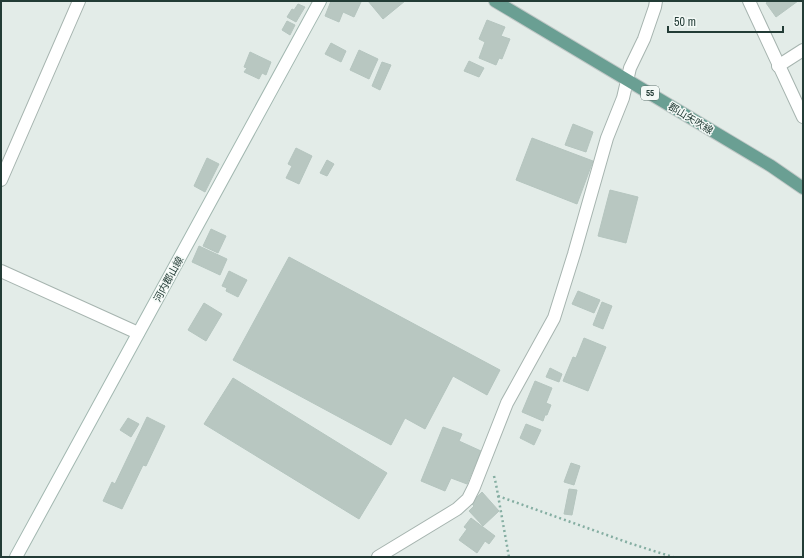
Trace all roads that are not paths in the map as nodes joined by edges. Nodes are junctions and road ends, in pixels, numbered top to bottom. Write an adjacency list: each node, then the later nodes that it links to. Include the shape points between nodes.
1 (78, 1): 10 (street)
2 (320, 1): 13 (street, 河内郡山線)
3 (495, 1): 8 (main road, 郡山矢吹線 / 55)
4 (656, 1): 8 (street, via 644,39 630,68)
5 (749, 1): 7 (street)
6 (803, 50): 7 (street)
7 (778, 66): 9 (street)
8 (628, 80): 11 (main road, 郡山矢吹線 / 55); 15 (street, via 607,138 554,318 507,403 468,499 457,509)
9 (803, 117)
10 (1, 180)
11 (803, 188)
12 (1, 271): 13 (street)
13 (138, 332): 14 (street, 河内郡山線)
14 (16, 557)
15 (378, 557)

